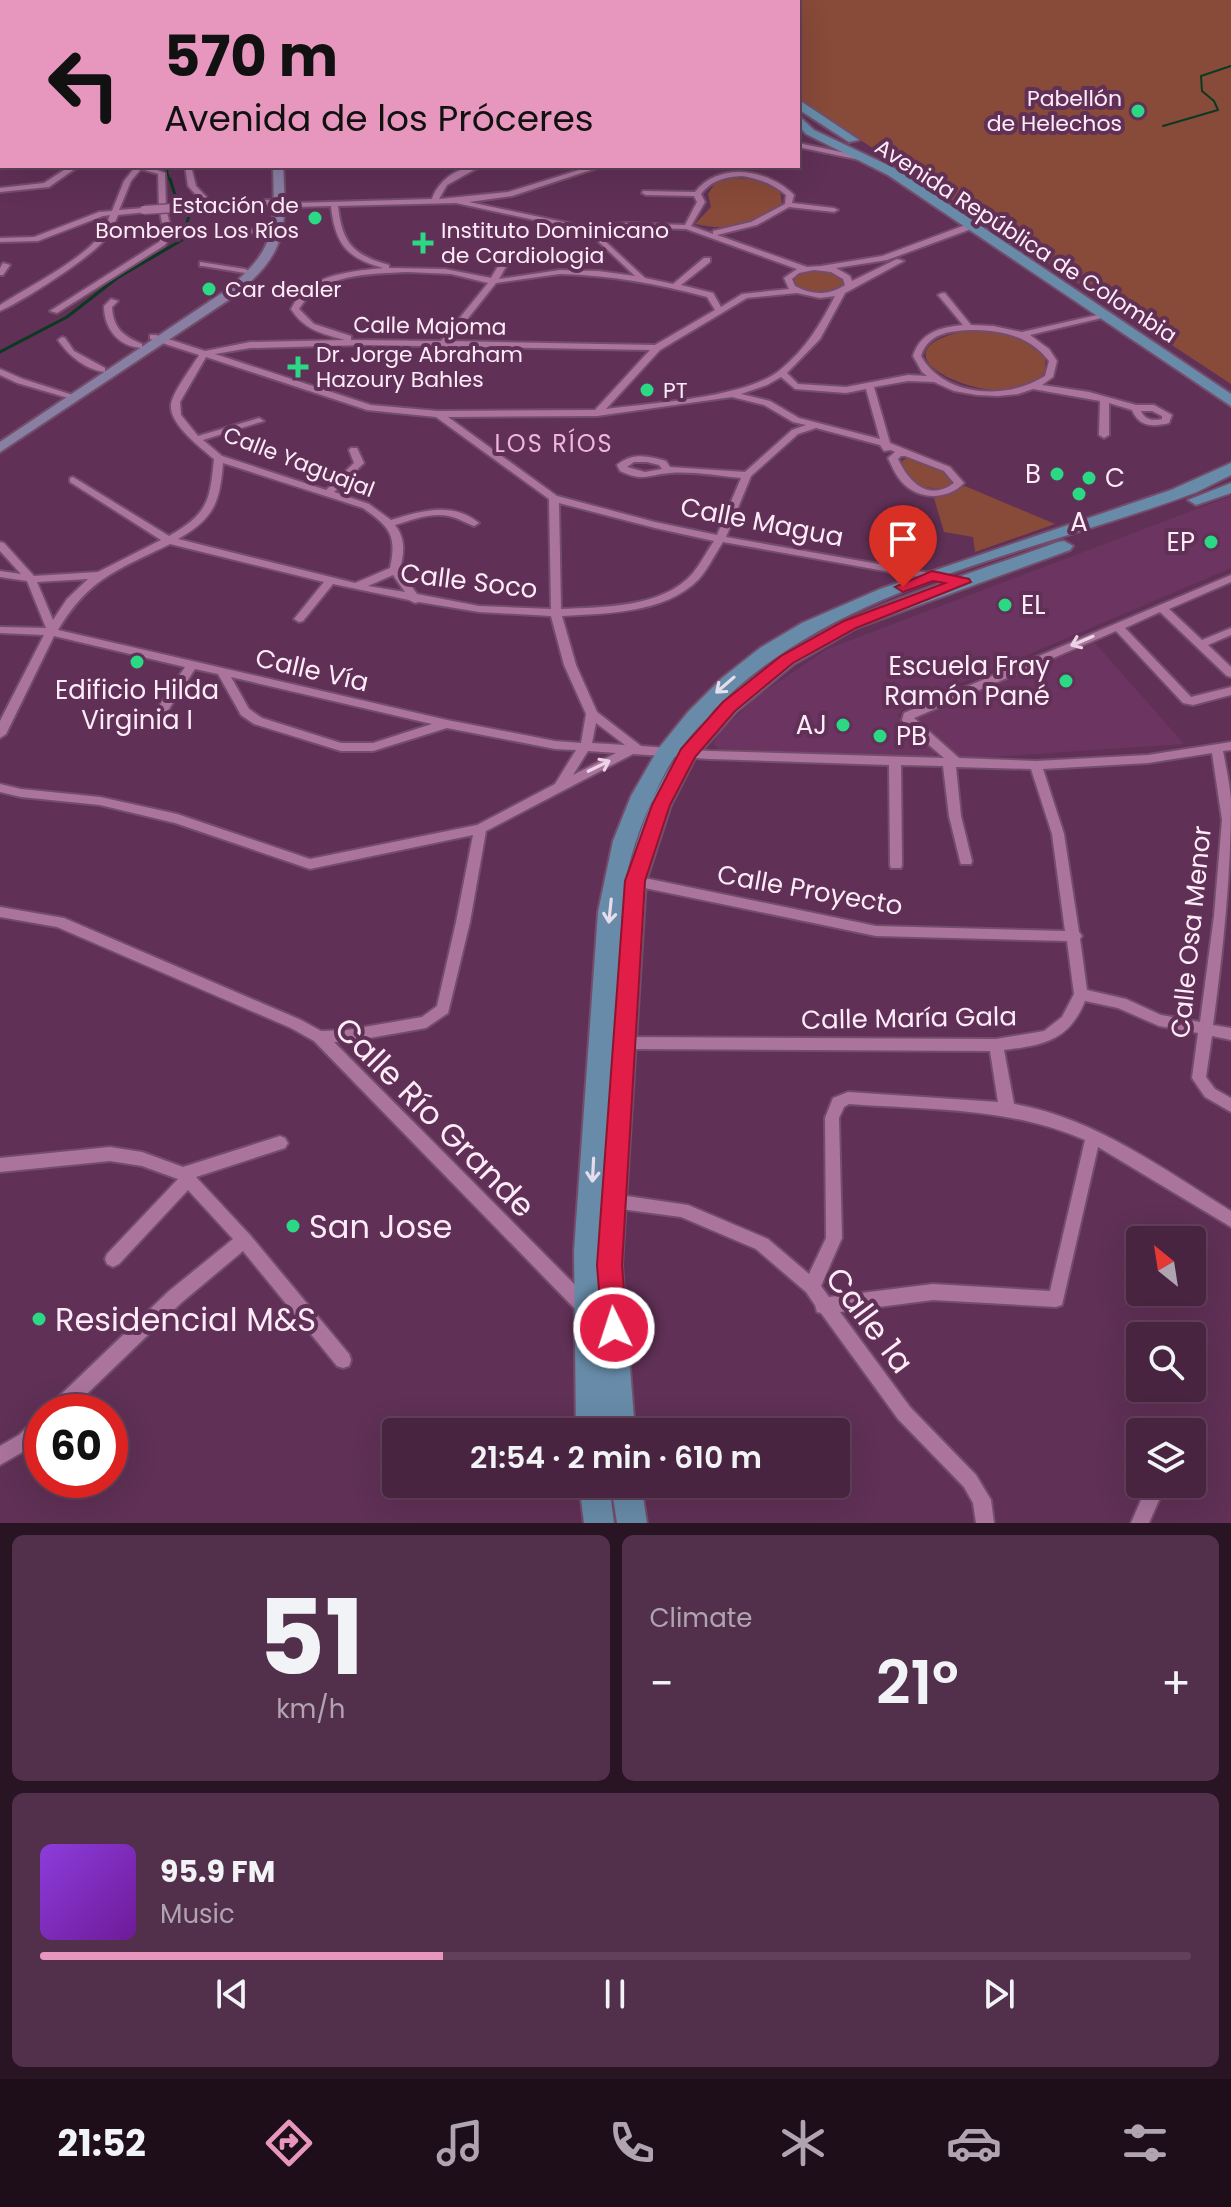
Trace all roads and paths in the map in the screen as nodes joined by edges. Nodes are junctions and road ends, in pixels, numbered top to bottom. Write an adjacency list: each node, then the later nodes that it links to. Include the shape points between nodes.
1 (802, 114): 2 (main road, Avenida República de Colombia); 3 (main road, Avenida República de Colombia)
2 (850, 137): 3 (main road); 92 (main road, Avenida República de Colombia)
3 (824, 138): 5 (main road, Avenida República de Colombia)
4 (800, 145): 5 (street)
5 (869, 160): 31 (main road, Avenida República de Colombia)
6 (72, 168): 14 (street, via 46,185)
7 (138, 168): 25 (street, via 129,176)
8 (146, 168): 64 (street, via 161,173 168,233 162,243)
9 (188, 168): 23 (street, via 192,186)
10 (268, 168): 20 (main road)
11 (278, 168): 20 (main road)
12 (473, 168): 18 (street, via 447,181)
13 (593, 168): 16 (street)
14 (0, 190)
15 (646, 193): 17 (street)
16 (509, 194): 19 (street); 26 (street, via 499,204)
17 (697, 194): 22 (street, via 709,180 758,176 783,187 790,195); 27 (street, via 701,202)
18 (435, 201): 19 (street); 21 (street)
19 (456, 201): 26 (street)
20 (271, 203): 21 (street); 23 (street); 34 (main road); 70 (main road, via 278,237 260,268 226,296)
21 (330, 203): 45 (street, via 339,239)
22 (788, 205): 24 (street); 33 (street)
23 (210, 206): 25 (street, bridge)
24 (834, 210)
25 (117, 211): 38 (street, via 42,238); 63 (street, via 101,240)
26 (506, 213): 32 (street)
27 (692, 213): 29 (street); 30 (street)
28 (625, 225): 29 (street); 32 (street); 37 (street)
29 (665, 225): 30 (street)
30 (687, 227): 36 (street)
31 (974, 228): 46 (street, via 884,258); 54 (street); 67 (main road, Avenida República de Colombia)
32 (587, 229): 37 (street)
33 (746, 229): 36 (street); 39 (street)
34 (267, 230): 35 (street); 48 (main road)
35 (228, 233)
36 (712, 234): 39 (street)
37 (604, 239): 44 (street)
38 (0, 240)
39 (737, 243): 41 (street)
40 (509, 254): 52 (street)
41 (775, 258): 47 (street); 51 (street)
42 (707, 260): 53 (street)
43 (203, 264): 48 (street)
44 (624, 264): 49 (street); 50 (street)
45 (373, 268): 52 (street, via 448,271); 72 (street, via 313,287 295,307 316,330)
46 (824, 268): 47 (street); 54 (street, via 841,273)
47 (805, 269): 51 (street)
48 (245, 271): 70 (main road)
49 (608, 274): 50 (street); 52 (street, via 557,272)
50 (642, 277): 53 (street)
51 (790, 278): 55 (street); 56 (street)
52 (493, 282): 73 (street)
53 (675, 286): 58 (street)
54 (849, 286): 57 (street)
55 (797, 291): 56 (street); 61 (street)
56 (764, 292): 60 (street)
57 (841, 293): 61 (street); 66 (street)
58 (710, 295): 60 (street); 65 (street)
59 (942, 295): 68 (street)
60 (745, 296): 65 (street)
61 (814, 296): 66 (street)
62 (114, 301): 76 (street, via 108,306 111,328)
63 (0, 309)
64 (54, 311)
65 (720, 311): 77 (street)
66 (828, 312): 84 (street, via 817,337)
67 (1106, 318): 69 (street); 74 (street); 100 (main road, Avenida República de Colombia)
68 (969, 327): 69 (street); 80 (street, via 931,335 918,348)
69 (1021, 335): 74 (street)
70 (157, 338): 76 (main road); 78 (street); 97 (main road)
71 (62, 340): 81 (street, via 71,353)
72 (363, 342): 73 (street, Calle Majoma); 75 (street, Calle Majoma)
73 (444, 343): 77 (street, Calle Majoma)
74 (1039, 344): 85 (street, via 1053,361)
75 (250, 345): 78 (street, Calle Majoma); 79 (street)
76 (139, 346): 81 (main road)
77 (657, 348): 94 (street)
78 (204, 354): 79 (street); 82 (street, Calle Yaguajal)
79 (222, 361): 82 (street); 105 (street, via 351,404)
80 (920, 364): 86 (street, via 920,371); 87 (street)
81 (102, 370): 97 (main road)
82 (192, 370): 110 (street, Calle Yaguajal, via 175,402 176,415)
83 (0, 372): 97 (street)
84 (782, 373): 88 (street); 90 (street)
85 (1049, 377): 91 (street); 96 (street)
86 (908, 378): 87 (street); 89 (street)
87 (937, 379): 91 (street, via 975,392)
88 (761, 384): 90 (street); 95 (street); 101 (street)
89 (869, 385): 93 (street); 99 (street)
90 (795, 386): 93 (street)
91 (1035, 387): 96 (street)
92 (1231, 388)
93 (846, 390): 99 (street)
94 (619, 391): 102 (street); 104 (street)
95 (732, 394): 101 (street); 102 (street)
96 (1089, 395): 98 (street)
97 (70, 396): 109 (main road); 112 (main road)
98 (1105, 399): 103 (street); 108 (street)
99 (874, 401): 111 (street)
100 (1231, 401)
101 (767, 403): 107 (street)
102 (649, 407): 104 (street)
103 (1136, 408)
104 (597, 413): 105 (street)
105 (438, 414): 124 (street, Calle Magua)
106 (259, 421): 110 (street)
107 (796, 426): 111 (street, Calle Soco); 120 (street, Calle Soco)
108 (1104, 435)
109 (0, 439)
110 (196, 439): 115 (street, Calle Yaguajal)
111 (883, 443): 114 (street); 116 (street)
112 (0, 448)
113 (354, 450): 123 (street, via 359,463)
114 (906, 453): 116 (street); 116 (street, via 947,469 959,483 943,492 918,489 902,477)
115 (219, 458): 117 (street, Calle Yaguajal); 121 (street)
116 (893, 458)
117 (249, 469): 121 (street); 123 (street, Calle Yaguajal)
118 (667, 470): 120 (street)
119 (1231, 474): 135 (main road); 139 (main road)
120 (747, 475): 129 (street, Calle Soco)
121 (216, 477): 130 (street, via 207,513)
122 (73, 480): 130 (street, Calle Soco)
123 (327, 494): 126 (street, Calle Yaguajal, via 366,506)
124 (554, 498): 125 (street, Calle Magua); 128 (street)
125 (591, 510): 128 (street, via 573,511); 129 (street, Calle Magua)
126 (391, 523): 127 (street, via 435,511 458,512); 132 (street, Calle Yaguajal, via 399,536)
127 (474, 523)
128 (555, 523): 143 (street)
129 (720, 539): 135 (street, Calle Magua); 143 (street, Calle Soco, via 696,576 678,590 646,604)
130 (168, 540): 134 (street); 138 (street, Calle Soco)
131 (0, 545): 137 (street)
132 (395, 570): 140 (street); 141 (street)
133 (0, 574): 137 (street)
134 (99, 575): 137 (street); 148 (street, via 67,606)
135 (932, 576): 139 (street, Calle Magua); 161 (main road, one-way to 161, via 830,616 750,664 703,704)
136 (1231, 578): 142 (street)
137 (31, 579): 148 (street)
138 (331, 580): 140 (street, Calle Soco); 144 (street)
139 (963, 582): 161 (main road, via 850,624 787,660)
140 (357, 587): 141 (street, Calle Soco)
141 (415, 600): 143 (street, Calle Soco)
142 (1161, 607): 145 (street); 149 (street)
143 (556, 613): 155 (street, via 570,665)
144 (299, 619)
145 (1117, 626): 153 (street, via 1187,700); 163 (street, one-way to 163, via 908,716)
146 (0, 630): 148 (street, Calle Vía)
147 (1231, 631): 149 (street)
148 (53, 632): 150 (street, Calle Vía); 157 (street)
149 (1202, 644): 152 (street)
150 (192, 665): 151 (street, Calle Vía); 154 (street)
151 (222, 672): 156 (street, Calle Vía); 156 (street, via 245,712 258,721 341,747 373,747)
152 (1231, 673)
153 (1231, 691)
154 (161, 712)
155 (592, 714): 158 (street); 160 (street)
156 (447, 724): 158 (street, Calle Vía, via 555,745)
157 (0, 734)
158 (586, 745): 160 (street, Calle Vía); 165 (street)
159 (1224, 747): 164 (street, Calle Vía, via 1148,759); 168 (street, Calle Osa Menor)
160 (636, 748): 161 (street, Calle Vía); 165 (street, one-way to 160)
161 (676, 752): 162 (street, Calle Vía); 171 (main road); 193 (main road, one-way to 193, via 641,794 612,889)
162 (895, 761): 163 (street, Calle Vía); 170 (street)
163 (953, 762): 164 (street, Calle Vía); 169 (street, via 955,816)
164 (1036, 765): 174 (street, via 1058,834)
165 (561, 784): 167 (street)
166 (0, 788): 167 (street, via 100,801 177,819 310,864)
167 (480, 829): 178 (street, via 443,1009 426,1022)
168 (1229, 834): 173 (street, Calle Osa Menor)
169 (966, 861)
170 (896, 865)
171 (635, 881): 174 (street, Calle Proyecto, via 876,931); 179 (main road)
172 (0, 912): 178 (street, Calle Río Grande, via 59,922)
173 (1226, 917): 176 (street, Calle Osa Menor)
174 (1075, 936): 175 (street)
175 (1081, 994): 176 (street); 180 (street, Calle María Gala, via 1057,1033)
176 (1206, 1030): 177 (street); 181 (street, Calle Osa Menor, via 1199,1078 1206,1090)
177 (1231, 1034)
178 (319, 1037): 193 (street, Calle Río Grande)
179 (625, 1043): 180 (street, Calle María Gala); 187 (main road)
180 (996, 1045): 182 (street)
181 (1231, 1106)
182 (1007, 1109): 183 (street); 191 (street, via 848,1098 838,1103 832,1118 834,1238)
183 (1093, 1137): 188 (street); 192 (street, via 1056,1299 933,1292)
184 (280, 1143): 186 (street)
185 (0, 1165): 186 (street, via 110,1154 142,1159)
186 (185, 1177): 189 (street); 190 (street)
187 (613, 1201): 191 (street, Calle 1a, via 682,1210 762,1244); 197 (main road, via 609,1265)
188 (1231, 1220)
189 (244, 1240): 194 (street); 195 (street, via 175,1297)
190 (113, 1259)
191 (812, 1287): 192 (street, Calle 1a)
192 (823, 1306): 205 (street, Calle 1a, via 904,1413 970,1481 982,1500)
193 (587, 1308): 196 (main road)
194 (343, 1360)
195 (74, 1394)
196 (591, 1418)
197 (619, 1418)
198 (24, 1442): 199 (street)
199 (0, 1456)
200 (596, 1498): 203 (main road)
201 (628, 1498): 204 (main road)
202 (1151, 1498): 206 (street)
203 (599, 1523)
204 (632, 1523)
205 (985, 1523)
206 (1140, 1523)

